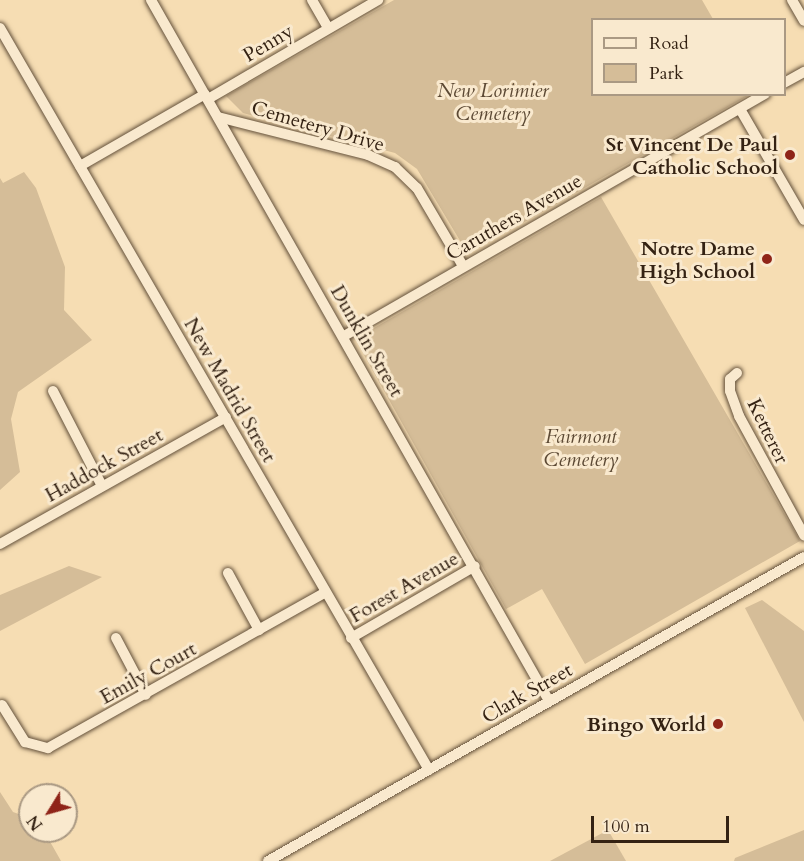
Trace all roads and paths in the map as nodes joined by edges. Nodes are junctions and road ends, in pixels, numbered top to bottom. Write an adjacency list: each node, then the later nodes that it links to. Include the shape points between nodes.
1 (151, 0): 11 (street, Dunklin Street)
2 (312, 0): 7 (street)
3 (378, 0): 7 (street, Penny)
4 (792, 0): 5 (street)
5 (804, 21)
6 (0, 28): 14 (street, New Madrid Street)
7 (328, 28): 11 (street, Penny)
8 (804, 72): 9 (street)
9 (786, 82)
10 (762, 96): 12 (street, Caruthers Avenue)
11 (207, 97): 13 (street, Dunklin Street); 14 (street, Penny)
12 (740, 109): 15 (street); 16 (street, Caruthers Avenue)
13 (219, 117): 16 (street, Cemetery Drive, via 368,155 395,167 417,188); 17 (street, Dunklin Street)
14 (80, 166): 20 (street, New Madrid Street)
15 (804, 220)
16 (463, 266): 17 (street, Caruthers Avenue)
17 (344, 336): 25 (street, Dunklin Street)
18 (737, 373): 22 (street, Ketterer, via 730,379 730,391 739,416)
19 (53, 391): 21 (street)
20 (226, 417): 21 (street, Haddock Street); 27 (street, New Madrid Street)
21 (102, 486): 23 (street, Haddock Street)
22 (804, 536)
23 (0, 544)
24 (804, 557): 32 (street, Clark Street)
25 (475, 566): 30 (street, Forest Avenue); 32 (street, Dunklin Street)
26 (228, 573): 28 (street)
27 (324, 593): 28 (street, Emily Court); 30 (street, New Madrid Street)
28 (260, 630): 31 (street, Emily Court)
29 (116, 638): 31 (street)
30 (351, 638): 34 (street, New Madrid Street)
31 (146, 695): 33 (street, Emily Court, via 41,749 25,742)
32 (549, 701): 34 (street, Clark Street)
33 (2, 705)
34 (429, 770): 35 (street, Clark Street)
35 (268, 861)

